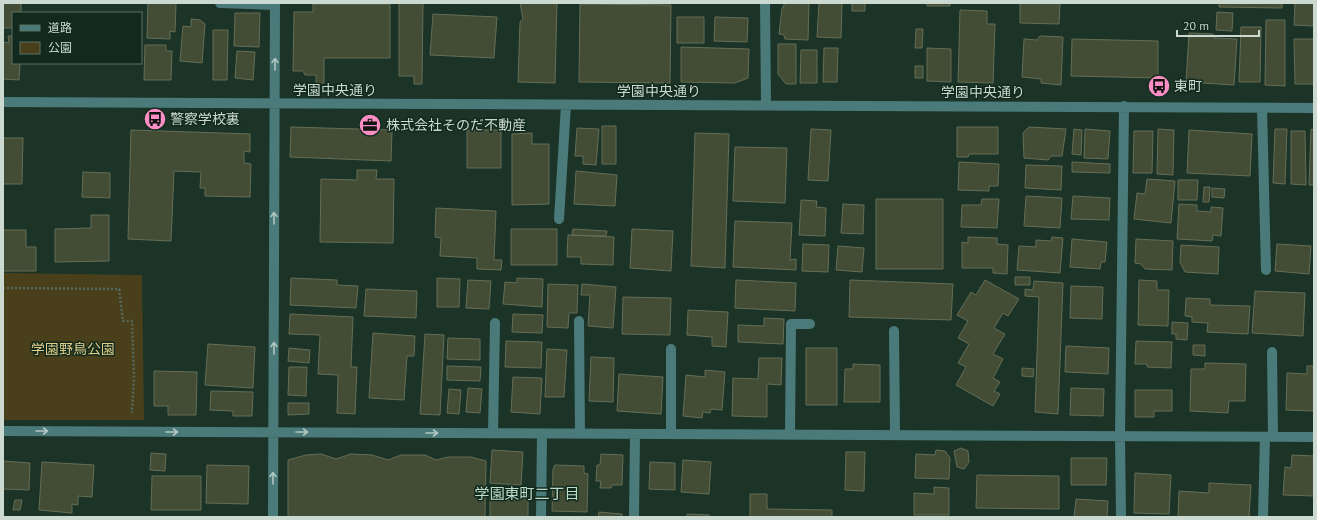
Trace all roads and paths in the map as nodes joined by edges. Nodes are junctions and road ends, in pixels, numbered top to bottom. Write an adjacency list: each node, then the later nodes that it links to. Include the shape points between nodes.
1 (220, 3): 3 (street)
2 (765, 3): 7 (street)
3 (275, 4): 5 (street, one-way to 3)
4 (3, 102): 5 (street, 学園中央通り)
5 (275, 103): 6 (street, 学園中央通り); 22 (street, one-way to 5)
6 (566, 105): 7 (street, 学園中央通り); 11 (street)
7 (766, 106): 8 (street, 学園中央通り)
8 (1124, 106): 9 (street, 学園中央通り); 30 (street)
9 (1262, 108): 10 (street, 学園中央通り); 12 (street)
10 (1314, 108)
11 (559, 219)
12 (1266, 270)
13 (3, 288): 20 (path, via 118,289 123,321 132,321)
14 (579, 321): 25 (street)
15 (495, 323): 23 (street)
16 (810, 324): 28 (street, via 791,324)
17 (894, 330): 29 (street)
18 (671, 349): 27 (street)
19 (1272, 352): 31 (street)
20 (132, 406)
21 (3, 431): 22 (street, one-way to 22)
22 (274, 432): 23 (street, one-way to 23); 33 (street, one-way to 22)
23 (493, 433): 24 (street)
24 (542, 434): 25 (street); 34 (street)
25 (580, 434): 26 (street)
26 (635, 434): 27 (street); 35 (street)
27 (671, 434): 28 (street)
28 (790, 435): 29 (street)
29 (895, 435): 30 (street)
30 (1120, 436): 31 (street); 36 (street)
31 (1269, 437): 32 (street); 37 (street)
32 (1314, 437)
33 (273, 517)
34 (541, 517)
35 (634, 517)
36 (1121, 517)
37 (1263, 517)

